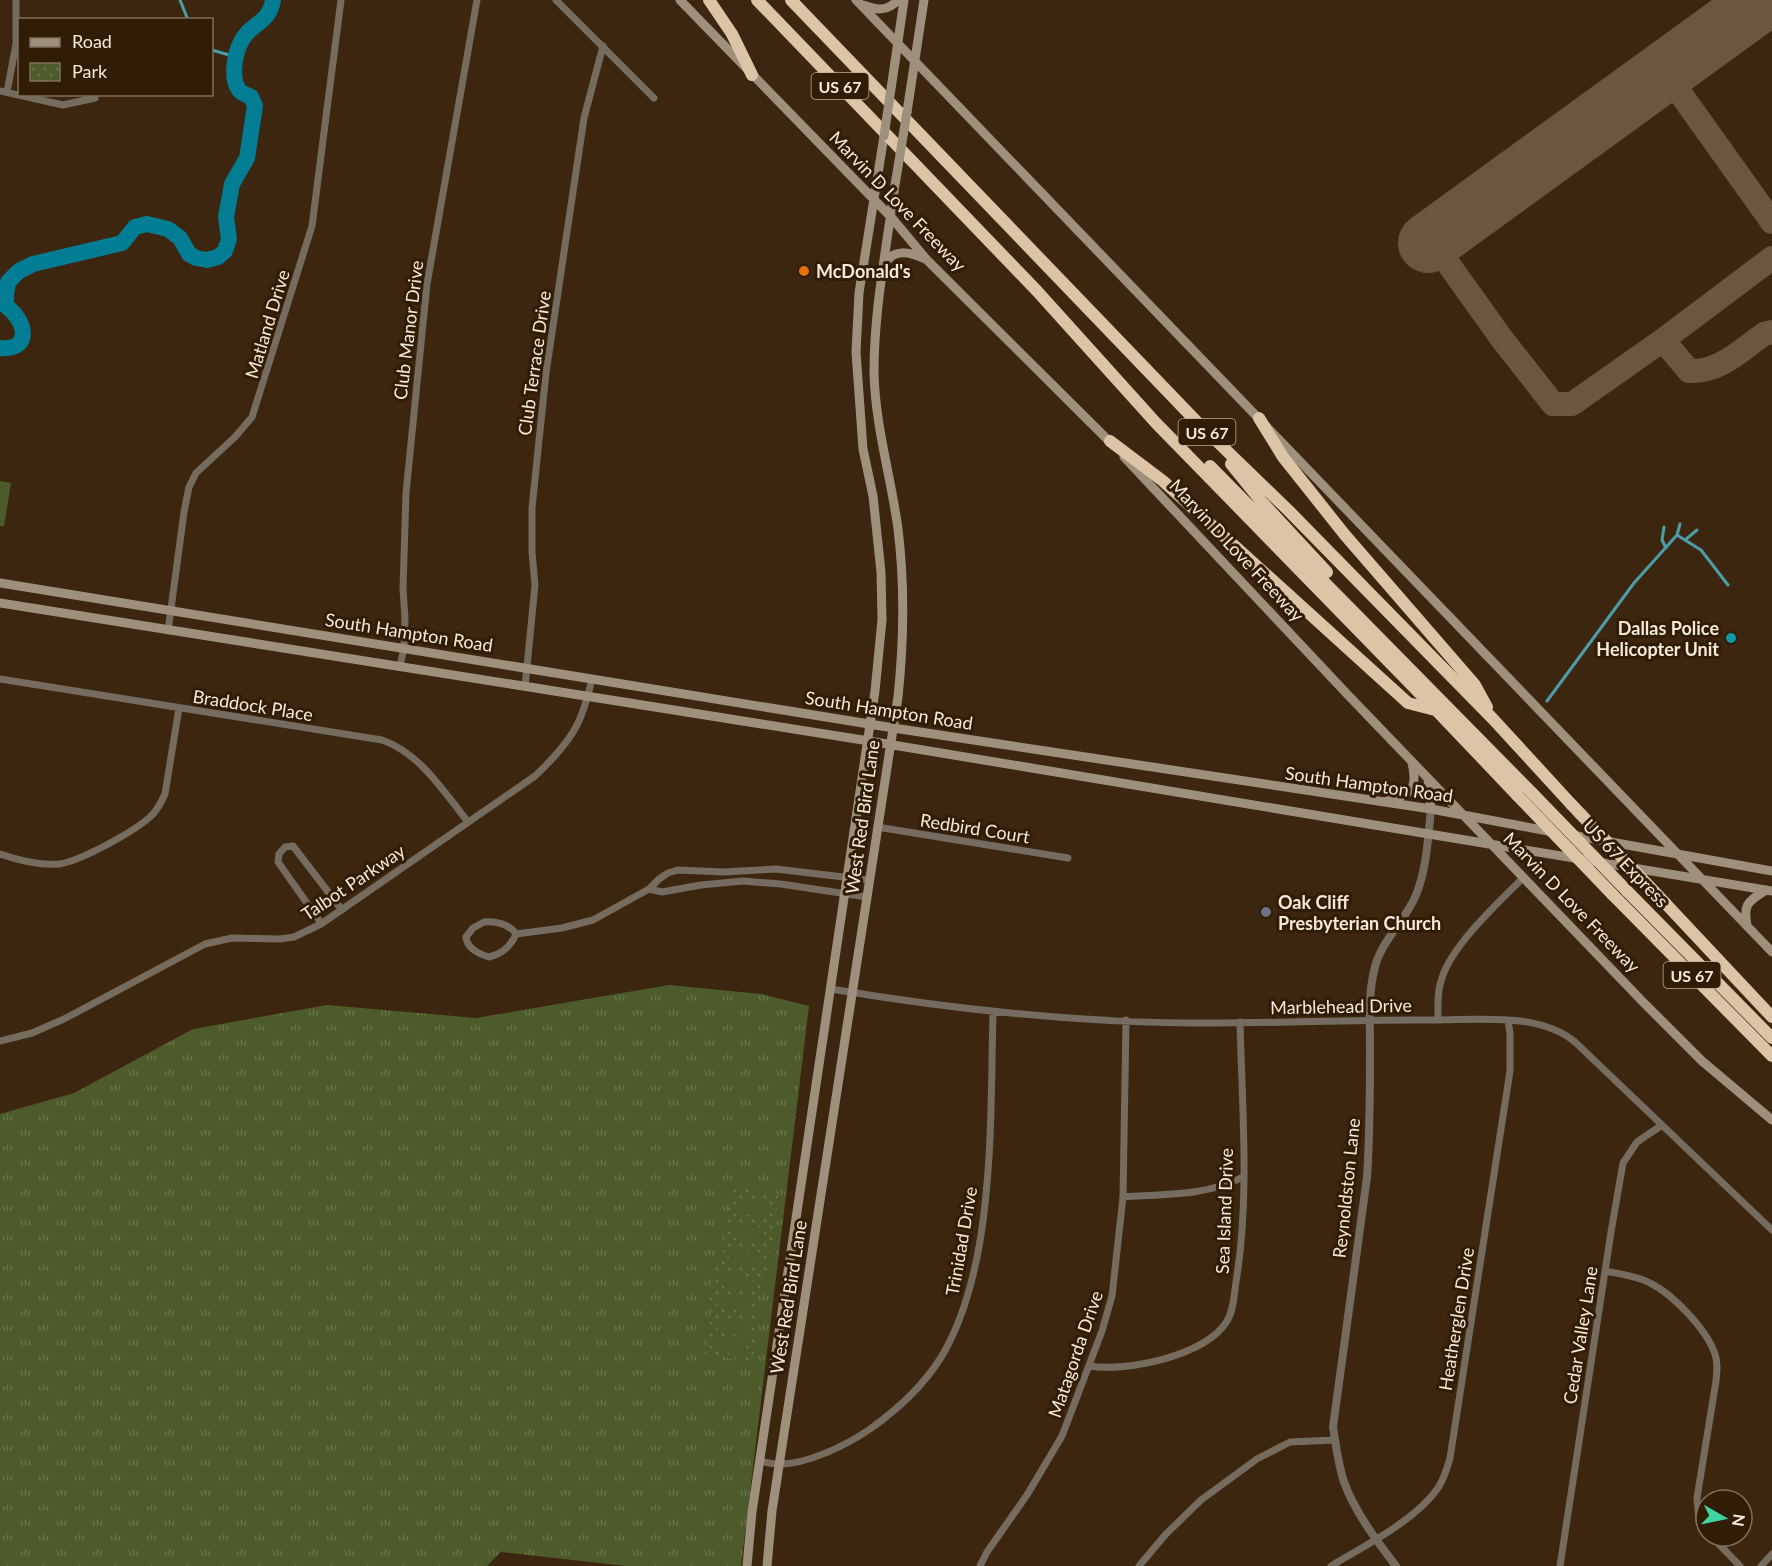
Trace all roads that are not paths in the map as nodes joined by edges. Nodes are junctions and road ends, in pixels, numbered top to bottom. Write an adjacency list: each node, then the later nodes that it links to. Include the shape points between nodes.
1 (16, 0): 17 (street, via 16,44)
2 (341, 0): 35 (street, Matland Drive, via 308,242 252,417 196,473 189,487)
3 (477, 0): 39 (street, Club Manor Drive, via 427,284 406,492)
4 (556, 0): 14 (street)
5 (680, 0): 16 (main road, Marvin D Love Freeway)
6 (710, 0): 16 (highway)
7 (757, 0): 29 (highway, Marvin D Love Freeway / US 67, via 1037,291)
8 (791, 0): 28 (highway, US 67)
9 (898, 0): 12 (main road, via 881,10)
10 (904, 0): 13 (main road, West Red Bird Lane)
11 (924, 0): 15 (main road, West Red Bird Lane)
12 (859, 3): 13 (main road)
13 (898, 43): 15 (main road); 21 (main road, West Red Bird Lane, bridge)
14 (603, 46): 20 (street); 41 (street, Club Terrace Drive, via 584,118 544,395 532,508 535,585)
15 (915, 60): 22 (main road, West Red Bird Lane, bridge); 27 (main road)
16 (752, 75): 21 (main road, Marvin D Love Freeway)
17 (4, 91)
18 (25, 96): 19 (street, via 63,105)
19 (96, 98)
20 (654, 98)
21 (874, 200): 22 (main road, Marvin D Love Freeway); 25 (main road, West Red Bird Lane)
22 (891, 217): 23 (main road, Marvin D Love Freeway); 24 (main road, West Red Bird Lane)
23 (927, 260): 24 (main road, via 900,252 886,261); 30 (main road, Marvin D Love Freeway)
24 (882, 275): 26 (main road, West Red Bird Lane)
25 (856, 335): 26 (main road); 32 (main road, West Red Bird Lane, via 863,449)
26 (876, 336): 31 (main road, West Red Bird Lane, via 876,396)
27 (1259, 418): 49 (highway, via 1282,457 1345,535 1475,685); 68 (main road)
28 (1196, 421): 48 (highway, via 1261,501); 49 (highway, US 67)
29 (1156, 423): 47 (highway, Marvin D Love Freeway / US 67); 48 (highway, via 1178,435)
30 (1110, 441): 47 (highway, via 1163,481 1408,703); 54 (main road, Marvin D Love Freeway)
31 (898, 528): 32 (main road); 51 (main road, West Red Bird Lane, via 904,637)
32 (877, 530): 50 (main road, West Red Bird Lane, via 882,620)
33 (0, 583): 35 (main road, South Hampton Road)
34 (0, 603): 37 (main road, South Hampton Road)
35 (171, 611): 36 (main road, South Hampton Road); 37 (street, Matland Drive)
36 (283, 629): 38 (main road); 39 (main road, South Hampton Road)
37 (168, 631): 38 (main road, South Hampton Road)
38 (280, 648): 40 (main road, South Hampton Road)
39 (404, 648): 40 (street, Club Manor Drive); 41 (main road, South Hampton Road)
40 (400, 666): 44 (main road, South Hampton Road)
41 (527, 668): 43 (main road, South Hampton Road); 44 (street, Club Terrace Drive)
42 (0, 679): 46 (street, Braddock Place)
43 (592, 679): 45 (street, Talbot Parkway); 50 (main road, South Hampton Road)
44 (525, 687): 45 (main road, South Hampton Road)
45 (587, 697): 52 (main road, South Hampton Road); 63 (street, Talbot Parkway, via 580,718 548,764)
46 (179, 708): 63 (street, Braddock Place, via 393,744 418,762); 67 (street, via 165,794 150,817 73,861 34,863)
47 (1437, 711): 103 (highway, Marvin D Love Freeway / US 67, bridge)
48 (1455, 712): 101 (highway, US 67 Express, bridge)
49 (1493, 719): 93 (highway, US 67, bridge)
50 (871, 724): 51 (main road, South Hampton Road); 52 (main road, West Red Bird Lane)
51 (892, 728): 53 (main road, West Red Bird Lane); 55 (main road, South Hampton Road)
52 (869, 741): 53 (main road, South Hampton Road); 74 (main road, West Red Bird Lane)
53 (890, 744): 58 (main road, South Hampton Road); 64 (main road, West Red Bird Lane)
54 (1411, 760): 57 (main road, Marvin D Love Freeway); 60 (main road, via 1415,778 1410,791)
55 (1152, 767): 56 (main road, South Hampton Road); 58 (main road)
56 (1205, 776): 59 (main road); 60 (main road, South Hampton Road)
57 (1428, 777): 61 (main road); 62 (main road, Marvin D Love Freeway)
58 (1149, 787): 59 (main road, South Hampton Road)
59 (1202, 796): 65 (main road, South Hampton Road)
60 (1381, 802): 61 (main road, South Hampton Road)
61 (1431, 809): 62 (main road, South Hampton Road); 65 (street, Reynoldston Lane)
62 (1463, 814): 66 (main road, Marvin D Love Freeway); 68 (main road, South Hampton Road)
63 (468, 822): 85 (street, Talbot Parkway)
64 (877, 827): 69 (street, Redbird Court); 76 (main road, West Red Bird Lane)
65 (1429, 833): 66 (main road, South Hampton Road); 94 (street, Reynoldston Lane, via 1416,895 1382,948 1374,970)
66 (1492, 844): 75 (main road, Marvin D Love Freeway); 77 (main road, South Hampton Road)
67 (0, 854)
68 (1678, 855): 73 (main road, South Hampton Road); 77 (main road)
69 (1068, 858)
70 (695, 870): 72 (street); 80 (street); 81 (street, via 668,873)
71 (784, 870): 72 (street); 74 (street); 79 (street)
72 (735, 871): 78 (street)
73 (1772, 871)
74 (848, 877): 76 (street); 83 (main road, West Red Bird Lane)
75 (1524, 877): 96 (street, via 1470,933 1446,967 1439,991); 104 (main road, Marvin D Love Freeway, via 1702,1061)
76 (869, 880): 84 (main road, West Red Bird Lane)
77 (1703, 880): 82 (main road, South Hampton Road); 87 (main road)
78 (738, 882): 79 (street); 80 (street)
79 (781, 884): 83 (street)
80 (701, 885): 81 (street, via 662,892)
81 (649, 889): 88 (street, via 593,920)
82 (1769, 891): 87 (main road, via 1747,904)
83 (846, 893): 84 (street); 90 (main road, West Red Bird Lane)
84 (867, 897): 91 (main road, West Red Bird Lane)
85 (342, 910): 86 (street, Talbot Parkway); 86 (street, via 293,846 285,847 278,862)
86 (321, 923): 102 (street, Talbot Parkway, via 280,939 232,938 205,944 63,1019)
87 (1747, 926): 89 (main road)
88 (516, 934): 88 (street, via 502,924 484,922 472,928 466,940 474,951 489,957 507,949)
89 (1772, 952)
90 (831, 989): 91 (street, Marblehead Drive); 99 (main road, West Red Bird Lane)
91 (852, 992): 92 (street, Marblehead Drive); 100 (main road, West Red Bird Lane)
92 (993, 1013): 95 (street, Marblehead Drive); 113 (street, Trinidad Drive, via 987,1174 980,1238 967,1301 952,1338 929,1375 881,1421 843,1445 806,1460)
93 (1772, 1017)
94 (1370, 1019): 96 (street, Marblehead Drive); 98 (street, Marblehead Drive); 111 (street, Reynoldston Lane, via 1367,1178 1333,1427)
95 (1126, 1020): 98 (street, Marblehead Drive); 107 (street, Matagorda Drive)
96 (1438, 1020): 97 (street, Marblehead Drive)
97 (1508, 1020): 105 (street, Marblehead Drive, via 1544,1025 1566,1035); 115 (street, Heatherglen Drive, via 1510,1071 1450,1458 1438,1488)
98 (1240, 1022): 106 (street, Sea Island Drive)
99 (826, 1023): 100 (main road); 112 (main road, West Red Bird Lane)
100 (847, 1026): 113 (main road, West Red Bird Lane)
101 (1772, 1038)
102 (0, 1041)
103 (1772, 1056)
104 (1772, 1120)
105 (1662, 1125): 108 (street, Marblehead Drive); 109 (street, Cedar Valley Lane, via 1637,1142 1623,1163)
106 (1243, 1177): 107 (street, via 1203,1190); 110 (street, Sea Island Drive, via 1239,1267 1231,1312 1222,1328 1207,1340 1167,1357 1125,1367)
107 (1124, 1197): 110 (street, Matagorda Drive, via 1112,1296)
108 (1772, 1230)
109 (1605, 1271): 114 (street, via 1649,1282 1666,1293 1685,1311 1715,1353 1718,1366); 124 (street, Cedar Valley Lane)
110 (1089, 1366): 120 (street, Matagorda Drive, via 1052,1455)
111 (1335, 1440): 115 (street, Reynoldston Lane, via 1344,1481); 121 (street, via 1290,1442 1264,1455 1201,1500)
112 (760, 1461): 113 (street, Trinidad Drive); 118 (main road, West Red Bird Lane)
113 (779, 1464): 119 (main road, West Red Bird Lane)
114 (1699, 1488)
115 (1376, 1540): 122 (street, Heatherglen Drive); 123 (street, Reynoldston Lane)
116 (1723, 1548): 125 (street)
117 (1772, 1554): 126 (street)
118 (747, 1566)
119 (767, 1566)
120 (980, 1566)
121 (1139, 1566)
122 (1331, 1566)
123 (1395, 1566)
124 (1560, 1566)
125 (1740, 1566)
126 (1761, 1566)

